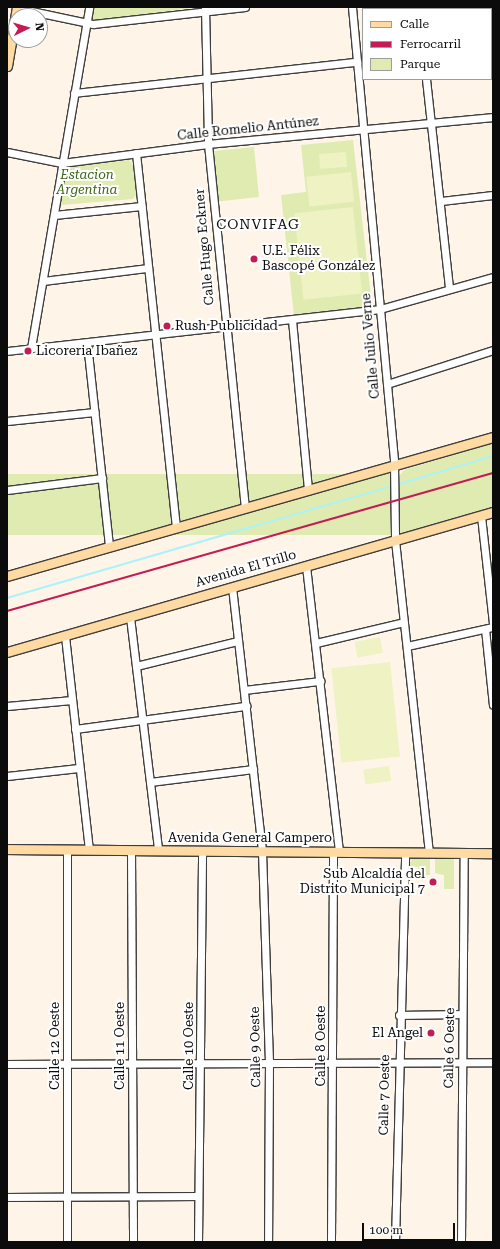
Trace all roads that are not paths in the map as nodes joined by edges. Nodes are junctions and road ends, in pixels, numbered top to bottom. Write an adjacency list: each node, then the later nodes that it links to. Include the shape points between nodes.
1 (89, 7): 6 (street)
2 (245, 7): 4 (street)
3 (352, 7): 8 (street, Calle Julio Verne)
4 (205, 9): 6 (street); 10 (street, Calle Hugo Eckner)
5 (48, 14): 6 (street)
6 (86, 22): 12 (street)
7 (10, 48): 9 (main road)
8 (357, 62): 10 (street); 15 (street, Calle Julio Verne)
9 (7, 66)
10 (206, 76): 12 (street); 16 (street, Calle Hugo Eckner)
11 (426, 80): 14 (street)
12 (74, 93): 19 (street)
13 (493, 117): 14 (street, Calle Romelio Antúnez)
14 (430, 123): 15 (street, Calle Romelio Antúnez); 21 (street)
15 (363, 129): 16 (street, Calle Romelio Antúnez); 28 (street, Calle Julio Verne)
16 (208, 144): 18 (street, Calle Romelio Antúnez); 30 (street, Calle Hugo Eckner)
17 (7, 152): 19 (street, Calle Romelio Antúnez)
18 (136, 153): 19 (street, Calle Romelio Antúnez); 22 (street)
19 (62, 163): 23 (street)
20 (493, 195): 21 (street)
21 (441, 201): 27 (street)
22 (142, 206): 23 (street); 24 (street)
23 (54, 215): 26 (street)
24 (148, 268): 26 (street); 31 (street)
25 (493, 276): 27 (street)
26 (43, 281): 33 (street)
27 (450, 289): 28 (street)
28 (380, 309): 29 (street); 36 (street, Calle Julio Verne)
29 (292, 320): 30 (street); 43 (street)
30 (225, 327): 31 (street); 44 (street, Calle Hugo Eckner)
31 (155, 334): 32 (street); 47 (street)
32 (87, 343): 33 (street); 37 (street)
33 (31, 348): 35 (street)
34 (493, 350): 36 (street)
35 (7, 351)
36 (387, 384): 40 (street, Calle Julio Verne)
37 (95, 412): 38 (street); 41 (street)
38 (7, 422)
39 (493, 437): 40 (main road)
40 (394, 466): 43 (main road); 48 (street, Calle Julio Verne)
41 (102, 478): 42 (street); 49 (street)
42 (7, 490)
43 (308, 490): 44 (main road)
44 (245, 508): 47 (main road)
45 (493, 512): 46 (main road, Avenida El Trillo)
46 (481, 516): 48 (main road, Avenida El Trillo); 55 (street)
47 (176, 527): 49 (main road)
48 (395, 540): 50 (main road, Avenida El Trillo); 54 (street, Calle Julio Verne)
49 (109, 547): 51 (main road)
50 (306, 566): 52 (main road, Avenida El Trillo); 60 (street, Calle 8 Oeste)
51 (7, 576)
52 (232, 587): 53 (main road, Avenida El Trillo); 59 (street, Calle 9 Oeste)
53 (130, 617): 58 (main road, Avenida El Trillo); 63 (street)
54 (404, 622): 60 (street); 61 (street, Calle Julio Verne)
55 (493, 623)
56 (493, 627): 57 (street)
57 (485, 629): 61 (street); 67 (street)
58 (65, 636): 62 (main road, Avenida El Trillo); 66 (street)
59 (238, 641): 63 (street); 65 (street, Calle 9 Oeste)
60 (316, 643): 64 (street, Calle 8 Oeste)
61 (407, 646): 84 (street, Calle Julio Verne)
62 (7, 652)
63 (136, 666): 70 (street)
64 (320, 680): 65 (street); 83 (street, Calle 8 Oeste)
65 (244, 690): 69 (street, Calle 9 Oeste)
66 (72, 700): 68 (street); 71 (street)
67 (493, 705)
68 (7, 706)
69 (246, 706): 70 (street); 73 (street, Calle 9 Oeste)
70 (142, 720): 71 (street); 75 (street)
71 (75, 729): 72 (street)
72 (80, 768): 74 (street); 78 (street)
73 (253, 769): 75 (street); 80 (street, Calle 9 Oeste)
74 (7, 776)
75 (150, 782): 79 (street)
76 (7, 849): 77 (main road, Avenida General Campero)
77 (67, 850): 78 (main road, Avenida General Campero); 97 (street, Calle 12 Oeste)
78 (88, 850): 81 (main road, Avenida General Campero)
79 (158, 850): 81 (main road, Avenida General Campero); 82 (main road, Avenida General Campero)
80 (262, 850): 82 (main road, Avenida General Campero); 83 (main road, Avenida General Campero); 91 (street, Calle 9 Oeste)
81 (131, 851): 98 (street, Calle 11 Oeste)
82 (202, 851): 90 (street, Calle 10 Oeste)
83 (336, 851): 85 (main road, Avenida General Campero); 92 (street, Calle 8 Oeste)
84 (429, 852): 85 (main road, Avenida General Campero); 87 (main road, Avenida General Campero)
85 (404, 853): 89 (street, Calle 7 Oeste)
86 (493, 853): 87 (main road, Avenida General Campero)
87 (464, 854): 88 (street, Calle 6 Oeste)
88 (462, 1014): 89 (street); 94 (street, Calle 6 Oeste)
89 (399, 1015): 93 (street, Calle 7 Oeste)
90 (201, 1061): 91 (street); 98 (street); 101 (street, Calle 10 Oeste)
91 (269, 1061): 92 (street); 106 (street, Calle 9 Oeste)
92 (334, 1061): 93 (street); 107 (street, Calle 8 Oeste)
93 (397, 1062): 94 (street); 108 (street, Calle 7 Oeste)
94 (461, 1062): 95 (street); 109 (street, Calle 6 Oeste)
95 (493, 1062)
96 (7, 1064): 97 (street)
97 (67, 1064): 98 (street); 99 (street, Calle 12 Oeste)
98 (132, 1065): 100 (street, Calle 11 Oeste)
99 (67, 1196): 100 (street); 102 (street); 103 (street, Calle 12 Oeste)
100 (133, 1196): 101 (street); 104 (street, Calle 11 Oeste)
101 (198, 1196): 105 (street, Calle 10 Oeste)
102 (7, 1197)
103 (67, 1242)
104 (133, 1242)
105 (198, 1242)
106 (268, 1242)
107 (330, 1242)
108 (395, 1242)
109 (462, 1242)

